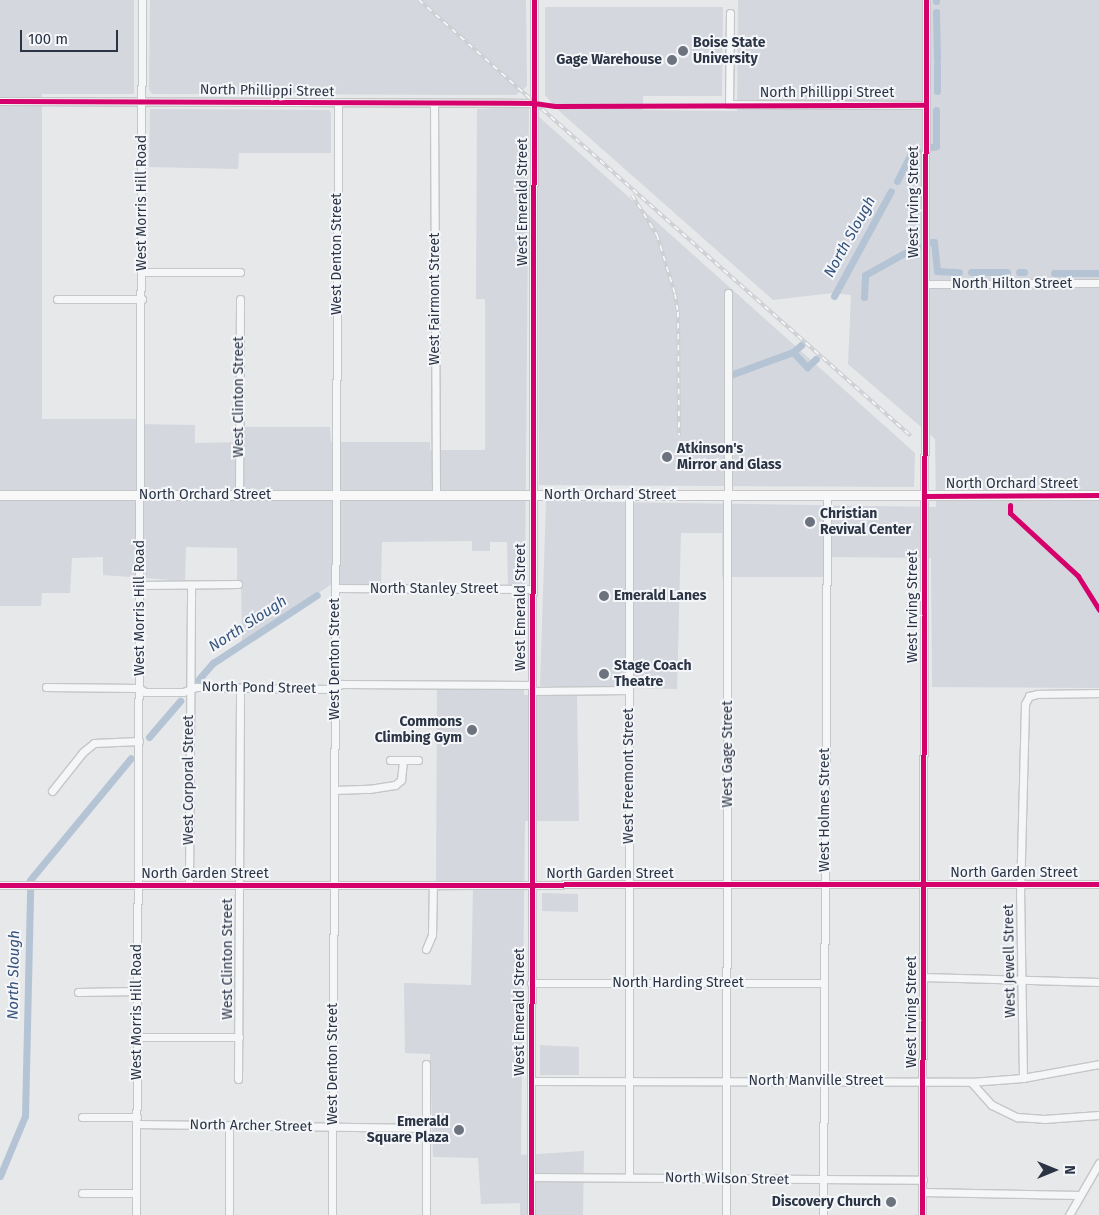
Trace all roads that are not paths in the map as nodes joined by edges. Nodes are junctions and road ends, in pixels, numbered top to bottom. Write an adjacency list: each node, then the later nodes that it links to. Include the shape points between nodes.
1 (142, 0): 6 (street, West Morris Hill Road)
2 (534, 0): 8 (street, West Emerald Street)
3 (926, 0): 10 (street, West Irving Street)
4 (730, 13): 10 (street, North Phillippi Street, via 729,104)
5 (0, 101): 6 (street, North Phillippi Street)
6 (142, 101): 7 (street, North Phillippi Street); 11 (street, West Morris Hill Road)
7 (338, 103): 9 (street, North Phillippi Street); 22 (street, West Denton Street)
8 (534, 103): 9 (street, North Phillippi Street); 27 (street, West Emerald Street)
9 (434, 104): 23 (street, West Fairmont Street)
10 (925, 105): 14 (street, West Irving Street)
11 (142, 272): 12 (street); 17 (street, West Morris Hill Road)
12 (240, 272)
13 (1099, 283): 14 (street, North Hilton Street)
14 (925, 284): 28 (street, West Irving Street)
15 (728, 293): 25 (street, West Gage Street)
16 (57, 299): 17 (street)
17 (142, 299): 19 (street, West Morris Hill Road)
18 (240, 299): 21 (street, West Clinton Street)
19 (141, 494): 20 (main road, North Orchard Street); 21 (main road, North Orchard Street); 31 (street, West Morris Hill Road)
20 (0, 495)
21 (239, 495): 22 (main road, North Orchard Street)
22 (336, 495): 23 (main road, North Orchard Street); 33 (street, West Denton Street)
23 (436, 495): 27 (main road, North Orchard Street)
24 (629, 495): 25 (main road, North Orchard Street); 27 (main road, North Orchard Street); 41 (street, West Freemont Street)
25 (728, 495): 26 (main road, North Orchard Street); 59 (street, West Gage Street)
26 (828, 495): 28 (main road, North Orchard Street); 60 (street, West Holmes Street)
27 (533, 496): 34 (street, West Emerald Street)
28 (924, 496): 29 (main road, North Orchard Street); 61 (street, West Irving Street)
29 (1099, 496)
30 (238, 584): 32 (street)
31 (141, 585): 32 (street); 37 (street, West Morris Hill Road)
32 (191, 585): 40 (street, West Corporal Street)
33 (336, 588): 34 (street, North Stanley Street); 35 (street, West Denton Street)
34 (532, 589): 39 (street, West Emerald Street)
35 (335, 686): 38 (street, North Pond Street); 39 (street, North Pond Street); 47 (street, West Denton Street)
36 (46, 687): 37 (street, North Pond Street)
37 (140, 688): 40 (street, North Pond Street, via 145,692); 43 (street, West Morris Hill Road)
38 (240, 688): 40 (street, North Pond Street); 54 (street, West Clinton Street)
39 (532, 688): 41 (street, North Pond Street); 57 (street, West Emerald Street)
40 (190, 690): 53 (street, West Corporal Street)
41 (629, 690): 58 (street, West Freemont Street)
42 (1099, 693): 49 (street, West Jewell Street, via 1029,696 1025,704)
43 (139, 741): 48 (street, via 94,743); 52 (street, West Morris Hill Road)
44 (390, 760): 45 (street)
45 (403, 760): 46 (street); 47 (street, via 401,780 395,785)
46 (418, 760)
47 (334, 790): 55 (street, West Denton Street)
48 (52, 791)
49 (1022, 884): 50 (street, North Garden Street); 61 (street, North Garden Street); 64 (street, West Jewell Street)
50 (1099, 884)
51 (0, 885): 52 (street, North Garden Street)
52 (138, 885): 53 (street, North Garden Street); 71 (street, West Morris Hill Road)
53 (189, 885): 54 (street, North Garden Street)
54 (239, 885): 55 (street, North Garden Street); 73 (street, West Clinton Street)
55 (334, 885): 56 (street, North Garden Street); 88 (street, West Denton Street)
56 (433, 885): 57 (street, North Garden Street); 62 (street, via 432,936)
57 (532, 885): 58 (street, North Garden Street); 66 (street, West Emerald Street)
58 (629, 885): 59 (street, North Garden Street); 67 (street, West Freemont Street)
59 (727, 885): 60 (street, North Garden Street); 68 (street, West Gage Street)
60 (825, 885): 61 (street, North Garden Street); 69 (street, West Holmes Street)
61 (923, 886): 63 (street, West Irving Street)
62 (426, 950)
63 (923, 977): 64 (street); 82 (street, West Irving Street)
64 (1021, 980): 65 (street); 76 (street, West Jewell Street)
65 (1099, 982)
66 (531, 983): 67 (street, North Harding Street); 78 (street, West Emerald Street)
67 (629, 983): 68 (street, North Harding Street); 79 (street, West Freemont Street)
68 (727, 983): 69 (street, North Harding Street); 80 (street, West Gage Street)
69 (824, 983): 81 (street, West Holmes Street)
70 (78, 992): 71 (street)
71 (138, 992): 72 (street, West Morris Hill Road)
72 (137, 1037): 73 (street); 86 (street, West Morris Hill Road)
73 (239, 1037): 77 (street, West Clinton Street)
74 (426, 1064): 89 (street)
75 (1099, 1064): 76 (street, North Manville Street)
76 (1023, 1078): 83 (street, North Manville Street)
77 (238, 1079)
78 (531, 1081): 79 (street, North Manville Street); 92 (street, West Emerald Street)
79 (629, 1081): 80 (street, North Manville Street); 91 (street, West Freemont Street)
80 (727, 1081): 81 (street, North Manville Street); 93 (street, West Gage Street)
81 (824, 1081): 82 (street, North Manville Street); 94 (street, West Holmes Street)
82 (923, 1082): 83 (street, North Manville Street); 95 (street, West Irving Street)
83 (971, 1082): 84 (street, via 992,1105 1017,1118)
84 (1099, 1115)
85 (82, 1116): 86 (street, North Archer Street)
86 (137, 1120): 87 (street, North Archer Street); 98 (street, West Morris Hill Road)
87 (229, 1126): 88 (street, North Archer Street); 101 (street)
88 (332, 1127): 89 (street, North Archer Street); 102 (street, West Denton Street)
89 (426, 1128): 103 (street)
90 (1099, 1163): 99 (street)
91 (629, 1176): 92 (street, North Wilson Street); 93 (street, North Wilson Street)
92 (531, 1177): 104 (street, West Emerald Street)
93 (727, 1178): 94 (street, North Wilson Street); 105 (street, West Gage Street)
94 (824, 1180): 95 (street, North Wilson Street); 106 (street, West Holmes Street)
95 (922, 1180): 96 (street, West Irving Street)
96 (922, 1192): 99 (street); 107 (street, West Irving Street)
97 (82, 1193): 98 (street)
98 (136, 1193): 100 (street, West Morris Hill Road)
99 (1080, 1195): 108 (street)
100 (136, 1215)
101 (229, 1215)
102 (332, 1215)
103 (426, 1215)
104 (531, 1215)
105 (726, 1215)
106 (823, 1215)
107 (922, 1215)
108 (1069, 1215)

